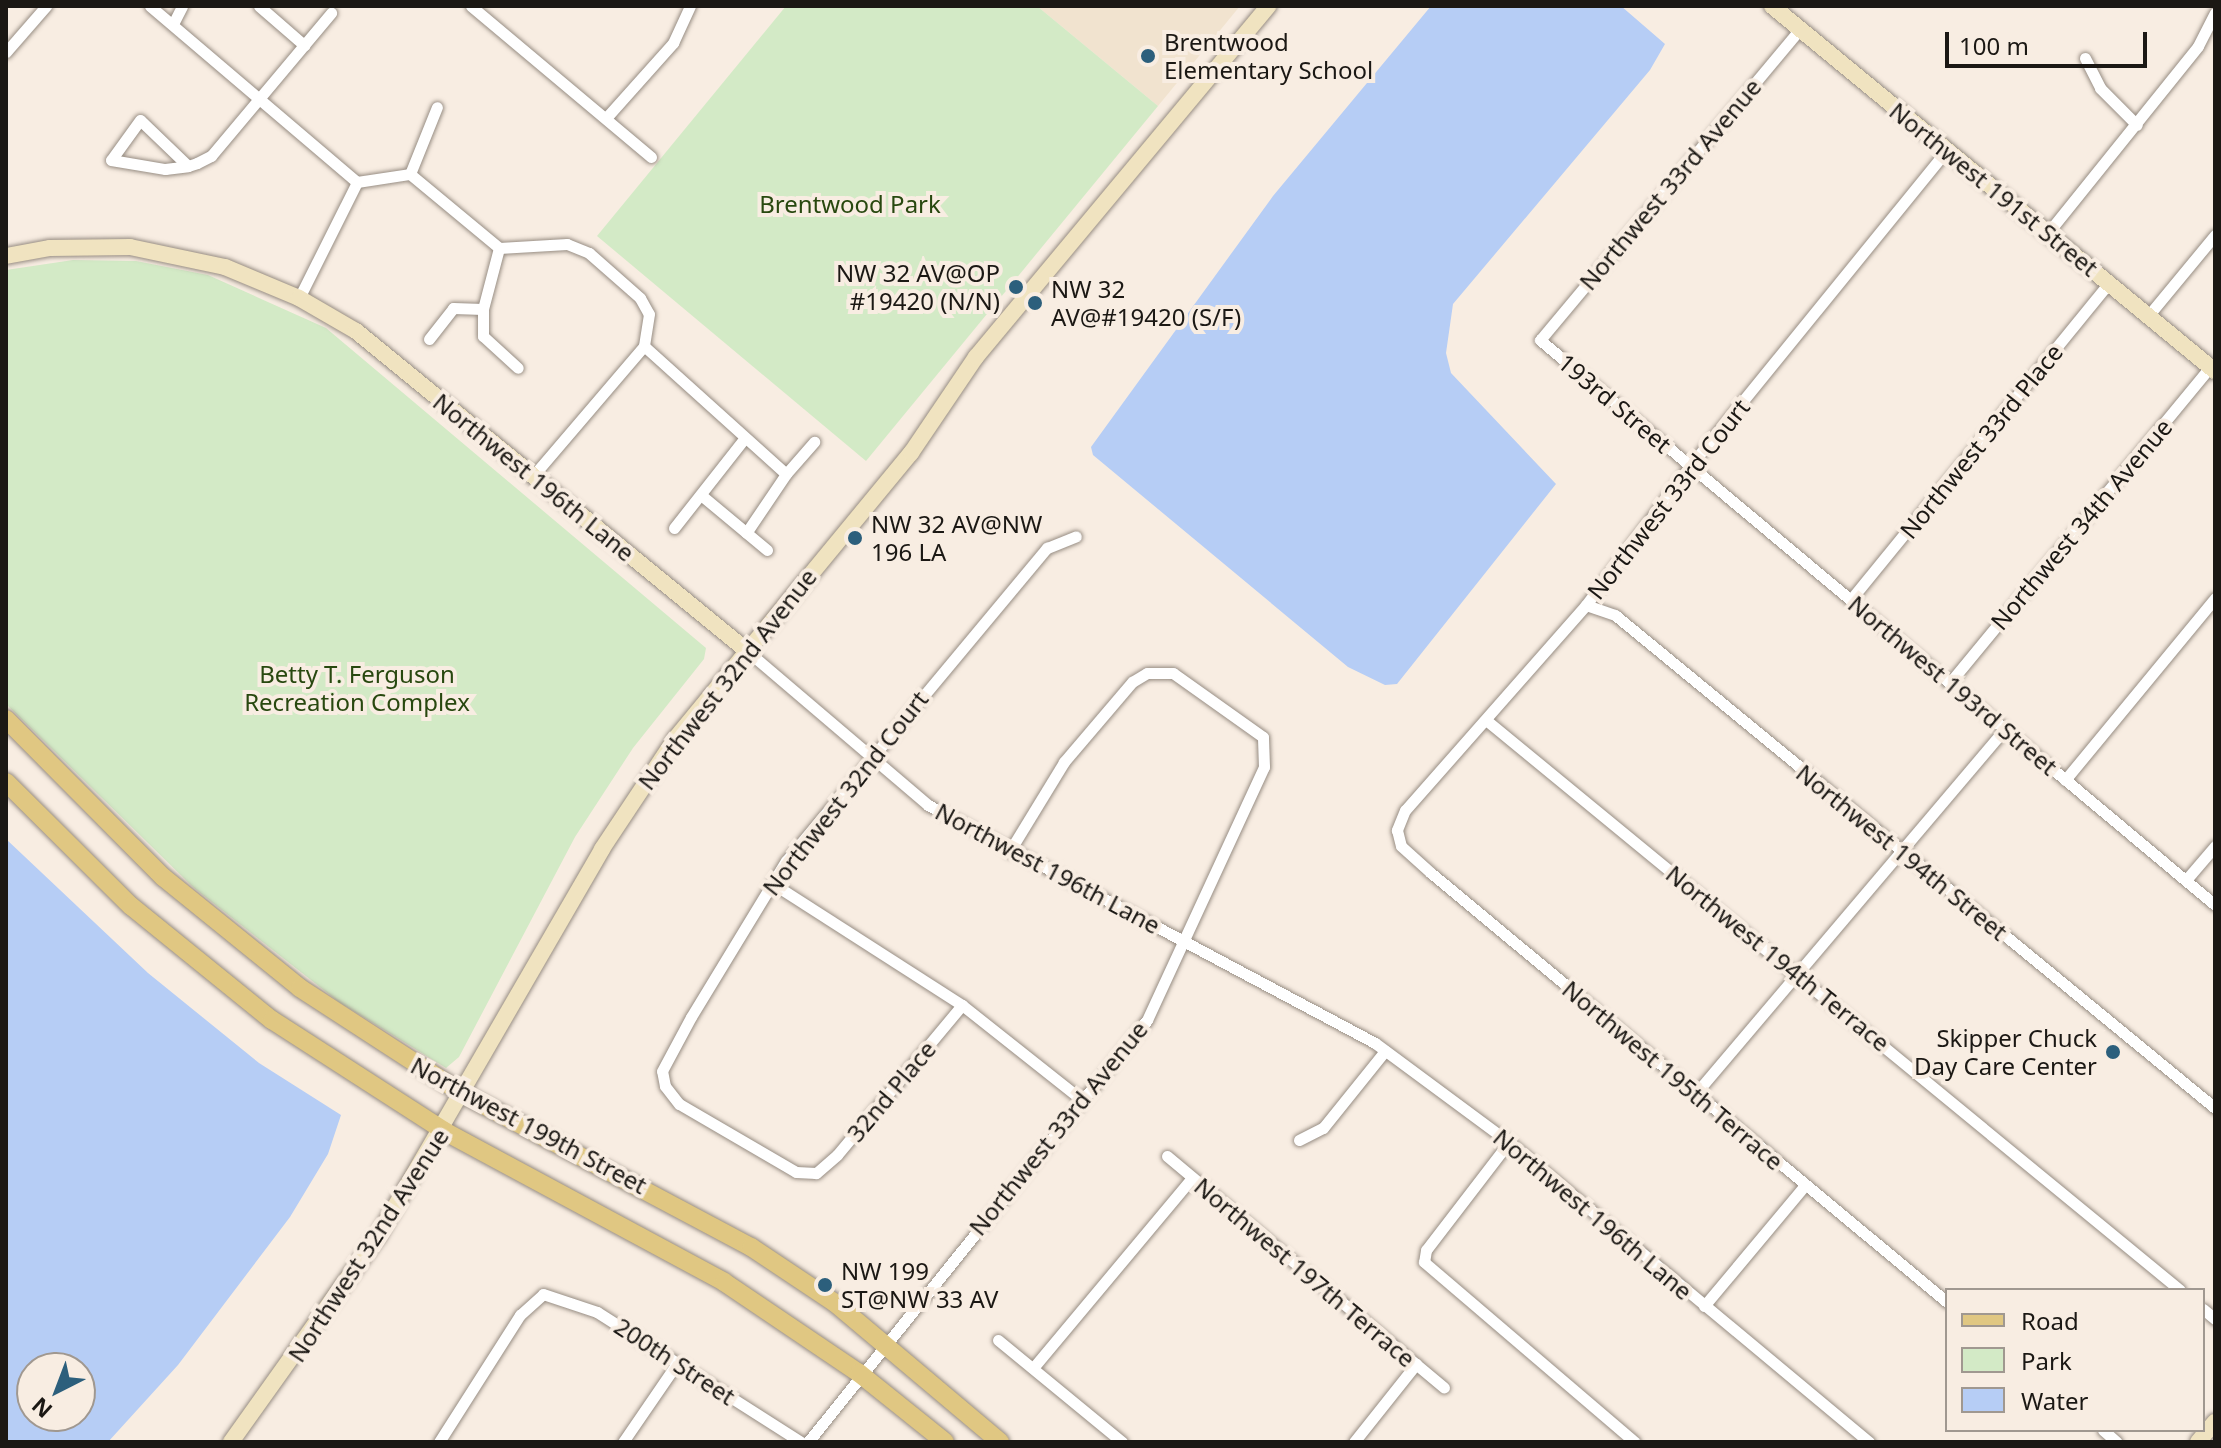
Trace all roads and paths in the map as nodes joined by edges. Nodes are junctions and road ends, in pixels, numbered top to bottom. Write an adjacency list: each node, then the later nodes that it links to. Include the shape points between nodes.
1 (46, 6): 14 (street)
2 (150, 6): 11 (street)
3 (182, 6): 11 (street)
4 (259, 6): 13 (street)
5 (471, 6): 18 (street)
6 (690, 6): 18 (street, via 673,43)
7 (1268, 6): 51 (street, Northwest 32nd Avenue, via 976,357 931,428)
8 (1772, 6): 12 (street, Northwest 191st Street)
9 (331, 13): 13 (street)
10 (2215, 13): 19 (street, via 2198,46)
11 (174, 22): 16 (street)
12 (1800, 29): 20 (street, Northwest 191st Street); 34 (street, Northwest 33rd Avenue)
13 (304, 45): 16 (street)
14 (6, 52)
15 (2085, 58): 19 (street, via 2100,88)
16 (259, 97): 22 (street, via 211,156); 24 (street)
17 (437, 107): 23 (street)
18 (606, 118): 21 (street)
19 (2137, 125): 25 (street)
20 (1946, 151): 25 (street, Northwest 191st Street); 40 (street, Northwest 33rd Court)
21 (651, 157)
22 (188, 166): 22 (street, via 165,169 111,160 140,120)
23 (410, 174): 24 (street); 27 (street)
24 (357, 182): 30 (street)
25 (2047, 234): 29 (street, Northwest 191st Street)
26 (2215, 235): 32 (street)
27 (499, 248): 31 (street); 35 (street, via 567,244 589,253 640,298 649,314)
28 (6, 256): 30 (street, Northwest 196th Lane, via 50,248 130,247 225,267)
29 (2109, 283): 32 (street, Northwest 191st Street); 48 (street, Northwest 33rd Place)
30 (299, 298): 42 (street, Northwest 196th Lane, via 356,331)
31 (483, 309): 33 (street, via 453,308); 36 (street, via 483,336)
32 (2148, 316): 37 (street, Northwest 191st Street)
33 (429, 339)
34 (1540, 340): 40 (street, 193rd Street)
35 (644, 346): 38 (street); 42 (street)
36 (518, 368)
37 (2212, 369): 52 (street, Northwest 34th Avenue)
38 (744, 439): 41 (street); 43 (street)
39 (814, 442): 41 (street)
40 (1691, 465): 48 (street, Northwest 193rd Street); 50 (street, Northwest 33rd Court)
41 (786, 474): 45 (street)
42 (533, 476): 51 (street, Northwest 196th Lane)
43 (701, 495): 44 (street); 45 (street)
44 (674, 528)
45 (746, 533): 47 (street)
46 (1076, 536): 56 (street, Northwest 32nd Court, via 1047,548)
47 (767, 550)
48 (1852, 598): 52 (street, Northwest 193rd Street)
49 (2215, 598): 57 (street)
50 (1586, 605): 54 (street, Northwest 33rd Court); 62 (street, Northwest 194th Street, via 1615,615)
51 (746, 650): 56 (street, Northwest 196th Lane); 71 (street, Northwest 32nd Avenue, via 636,795)
52 (1952, 680): 55 (street, Northwest 193rd Street)
53 (6, 719): 71 (main road, Northwest 199th Street, via 163,877 300,988)
54 (1486, 720): 59 (street, Northwest 33rd Court, via 1405,810 1397,830); 67 (street, Northwest 194th Terrace)
55 (2004, 730): 57 (street, Northwest 193rd Street); 62 (street)
56 (867, 757): 61 (street, Northwest 196th Lane, via 928,805); 64 (street, Northwest 32nd Court)
57 (2065, 780): 63 (street, Northwest 193rd Street)
58 (6, 782): 74 (main road, Northwest 199th Street, via 131,906 272,1020)
59 (1401, 846): 70 (street, Northwest 195th Terrace)
60 (2215, 846): 63 (street)
61 (1009, 852): 66 (street, Northwest 196th Lane, via 1085,884); 66 (street, Northwest 33rd Avenue, via 1064,762 1132,682 1159,671 1204,690 1263,737 1264,767)
62 (1900, 852): 67 (street); 73 (street, Northwest 194th Street)
63 (2186, 880): 65 (street, Northwest 193rd Street)
64 (772, 883): 68 (street); 78 (street, Northwest 32nd Court, via 662,1071 665,1086 679,1104 796,1172)
65 (2215, 905)
66 (1185, 940): 69 (street, Northwest 196th Lane); 72 (street, Northwest 33rd Avenue, via 1147,1020)
67 (1796, 972): 70 (street); 81 (street, Northwest 194th Terrace)
68 (962, 1005): 72 (street); 78 (street, 32nd Place, via 837,1155)
69 (1385, 1051): 75 (street, via 1323,1128); 76 (street, Northwest 196th Lane)
70 (1696, 1093): 80 (street, Northwest 195th Terrace)
71 (465, 1095): 74 (street, Northwest 32nd Avenue); 85 (main road, Northwest 199th Street, via 751,1247)
72 (1082, 1100): 85 (street, Northwest 33rd Avenue)
73 (2215, 1108)
74 (444, 1131): 89 (main road, Northwest 199th Street, via 724,1282); 92 (street, Northwest 32nd Avenue, via 316,1331)
75 (1299, 1140)
76 (1509, 1142): 83 (street, Northwest 196th Lane); 101 (street, via 1426,1250 1424,1262)
77 (1167, 1156): 79 (street, Northwest 197th Terrace)
78 (816, 1173)
79 (1192, 1178): 87 (street, Northwest 197th Terrace); 88 (street)
80 (1805, 1185): 82 (street, Northwest 195th Terrace); 83 (street)
81 (2178, 1288)
82 (1945, 1300)
83 (1704, 1306): 102 (street, Northwest 196th Lane)
84 (998, 1340): 88 (street)
85 (883, 1343): 89 (street, Northwest 33rd Avenue); 98 (main road, Northwest 199th Street)
86 (677, 1363): 93 (street, 200th Street, via 597,1312 543,1294 520,1315); 94 (street); 95 (street, 200th Street)
87 (1416, 1364): 90 (street, Northwest 197th Terrace); 100 (street)
88 (1033, 1368): 99 (street)
89 (859, 1373): 96 (street, Northwest 33rd Avenue); 97 (main road, Northwest 199th Street)
90 (1444, 1388)
91 (2215, 1422): 103 (street)
92 (231, 1442)
93 (439, 1442)
94 (623, 1442)
95 (801, 1442)
96 (808, 1442)
97 (945, 1442)
98 (1000, 1442)
99 (1122, 1442)
100 (1354, 1442)
101 (1635, 1442)
102 (1869, 1442)
103 (2198, 1442)

